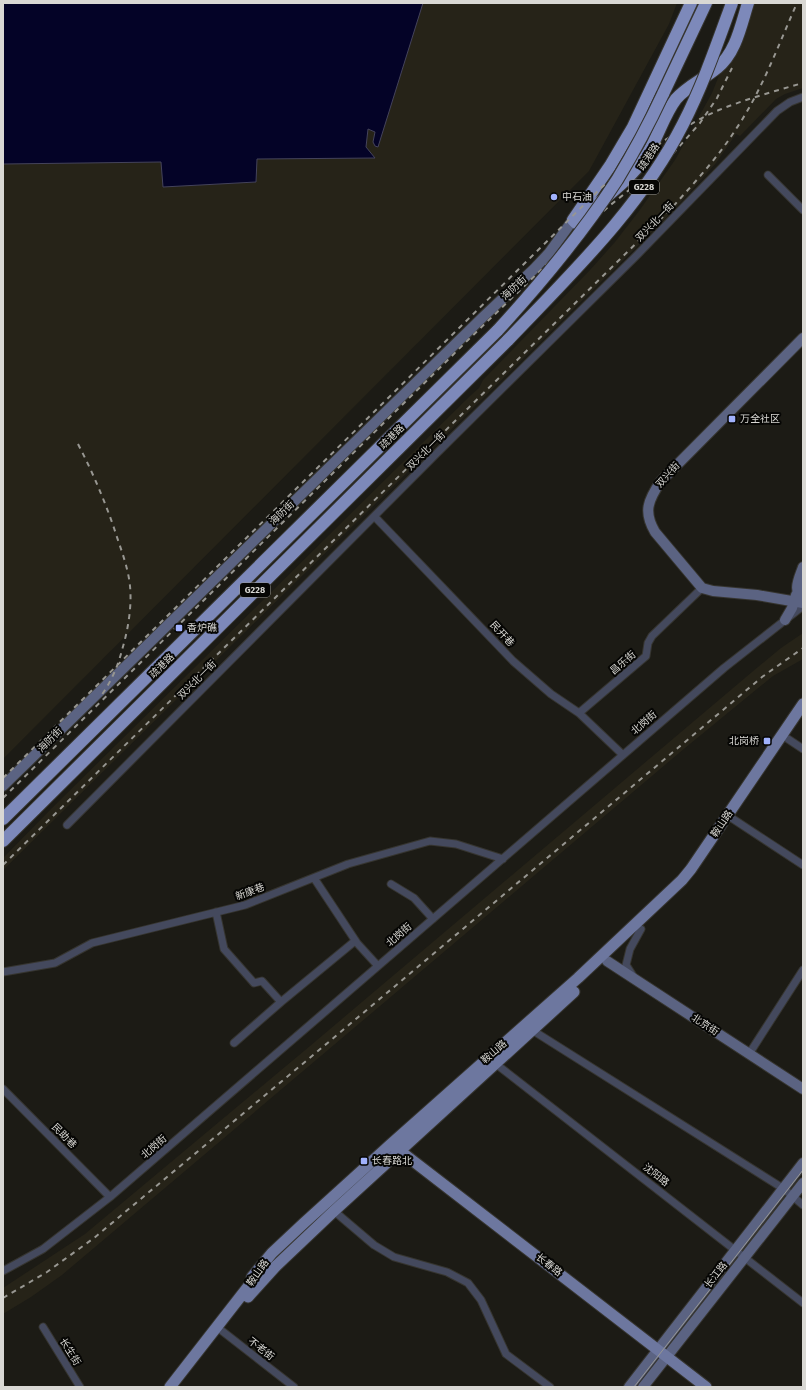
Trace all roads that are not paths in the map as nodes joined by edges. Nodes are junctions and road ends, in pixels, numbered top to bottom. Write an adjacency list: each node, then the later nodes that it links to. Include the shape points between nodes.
1 (691, 3): 6 (highway, via 633,127)
2 (706, 3): 17 (highway, 疏港路 / G228, bridge, via 634,152 596,210 548,274 498,330)
3 (732, 3): 30 (highway, 疏港路 / G228, bridge, via 701,85 683,124 643,188 595,249 508,340)
4 (748, 3): 8 (highway, via 735,43 724,62 680,94 669,109 646,156)
5 (803, 97): 13 (street, 双兴北一街, via 777,111 637,256)
6 (610, 166): 8 (highway, via 620,177); 9 (highway, via 595,189)
7 (768, 175): 10 (street)
8 (629, 176): 9 (highway)
9 (591, 203): 11 (highway)
10 (803, 210)
11 (575, 222): 25 (street, 海防街, via 534,269)
12 (803, 338): 15 (street, 双兴街, via 652,493 647,515 650,523 661,540)
13 (375, 517): 20 (street, 民开巷, via 513,661 551,694); 29 (street, 双兴北一街)
14 (803, 567): 16 (street, via 796,591)
15 (702, 588): 16 (street); 20 (street, 昌乐街, via 652,636 646,656)
16 (801, 603): 18 (street, via 792,608)
17 (221, 604): 26 (highway, 疏港路 / G228, via 176,640); 28 (highway, 疏港路)
18 (785, 620): 24 (street, 北岗街)
19 (803, 704): 27 (main road, 鞍山路)
20 (580, 713): 24 (street, 民开巷)
21 (803, 717): 22 (main road, 鞍山路)
22 (788, 739): 23 (street); 27 (main road, 鞍山路)
23 (803, 749)
24 (623, 754): 31 (street, 北岗街)
25 (3, 786)
26 (3, 808)
27 (730, 818): 32 (street); 37 (main road, 鞍山路, via 694,878); 51 (main road, 鞍山路, via 682,880 578,978)
28 (3, 819)
29 (67, 825)
30 (3, 841)
31 (503, 859): 33 (street, 新康巷, via 456,844 430,841 348,864); 36 (street, 北岗街)
32 (803, 865)
33 (314, 878): 35 (street, 新康巷, via 245,905); 38 (street)
34 (391, 884): 36 (street, via 414,898)
35 (216, 912): 42 (street, 新康巷, via 92,944 55,963); 44 (street, via 224,949 254,983 262,981)
36 (433, 919): 40 (street, 北岗街)
37 (641, 929): 39 (main road, 鞍山路); 43 (street, via 630,949 626,965)
38 (356, 941): 40 (street); 44 (street)
39 (608, 961): 43 (street, 北京街); 45 (main road, 鞍山路)
40 (378, 966): 57 (street, 北岗街)
41 (803, 970): 47 (street)
42 (3, 972)
43 (636, 979): 47 (street, 北京街)
44 (281, 1002): 46 (street)
45 (532, 1030): 48 (main road, 鞍山路); 55 (street)
46 (234, 1043)
47 (749, 1054): 50 (street, 北京街)
48 (496, 1064): 52 (main road, 鞍山路); 60 (street, 沈阳路)
49 (3, 1089): 57 (street, 民助巷)
50 (803, 1089)
51 (391, 1144): 52 (main road, 长春路); 65 (main road, 鞍山路, via 272,1253 252,1277 251,1283)
52 (400, 1151): 59 (main road, 鞍山路); 66 (main road, 长春路)
53 (803, 1163): 55 (street, 长江路)
54 (803, 1183): 56 (street, 长江路)
55 (784, 1188): 56 (street); 60 (street, 长江路)
56 (793, 1196): 58 (street); 61 (street, 长江路)
57 (110, 1197): 62 (street, 北岗街, via 43,1249)
58 (803, 1205)
59 (334, 1210): 65 (main road, 鞍山路, via 276,1266); 72 (street, via 374,1245 394,1256 447,1272 468,1283 481,1300 506,1354)
60 (736, 1250): 61 (street, 沈阳路); 66 (street, 长江路)
61 (745, 1258): 63 (street, 沈阳路); 67 (street, 长江路)
62 (3, 1271)
63 (803, 1303)
64 (43, 1327): 68 (street, 长生街)
65 (219, 1329): 69 (main road, 鞍山路); 70 (main road, 鞍山路); 71 (street, 不老街)
66 (658, 1349): 67 (main road, 长春路); 73 (street, 长江路)
67 (667, 1356): 74 (street, 长江路); 75 (main road, 长春路)
68 (80, 1387)
69 (170, 1387)
70 (178, 1387)
71 (294, 1387)
72 (550, 1387)
73 (629, 1387)
74 (643, 1387)
75 (706, 1387)

